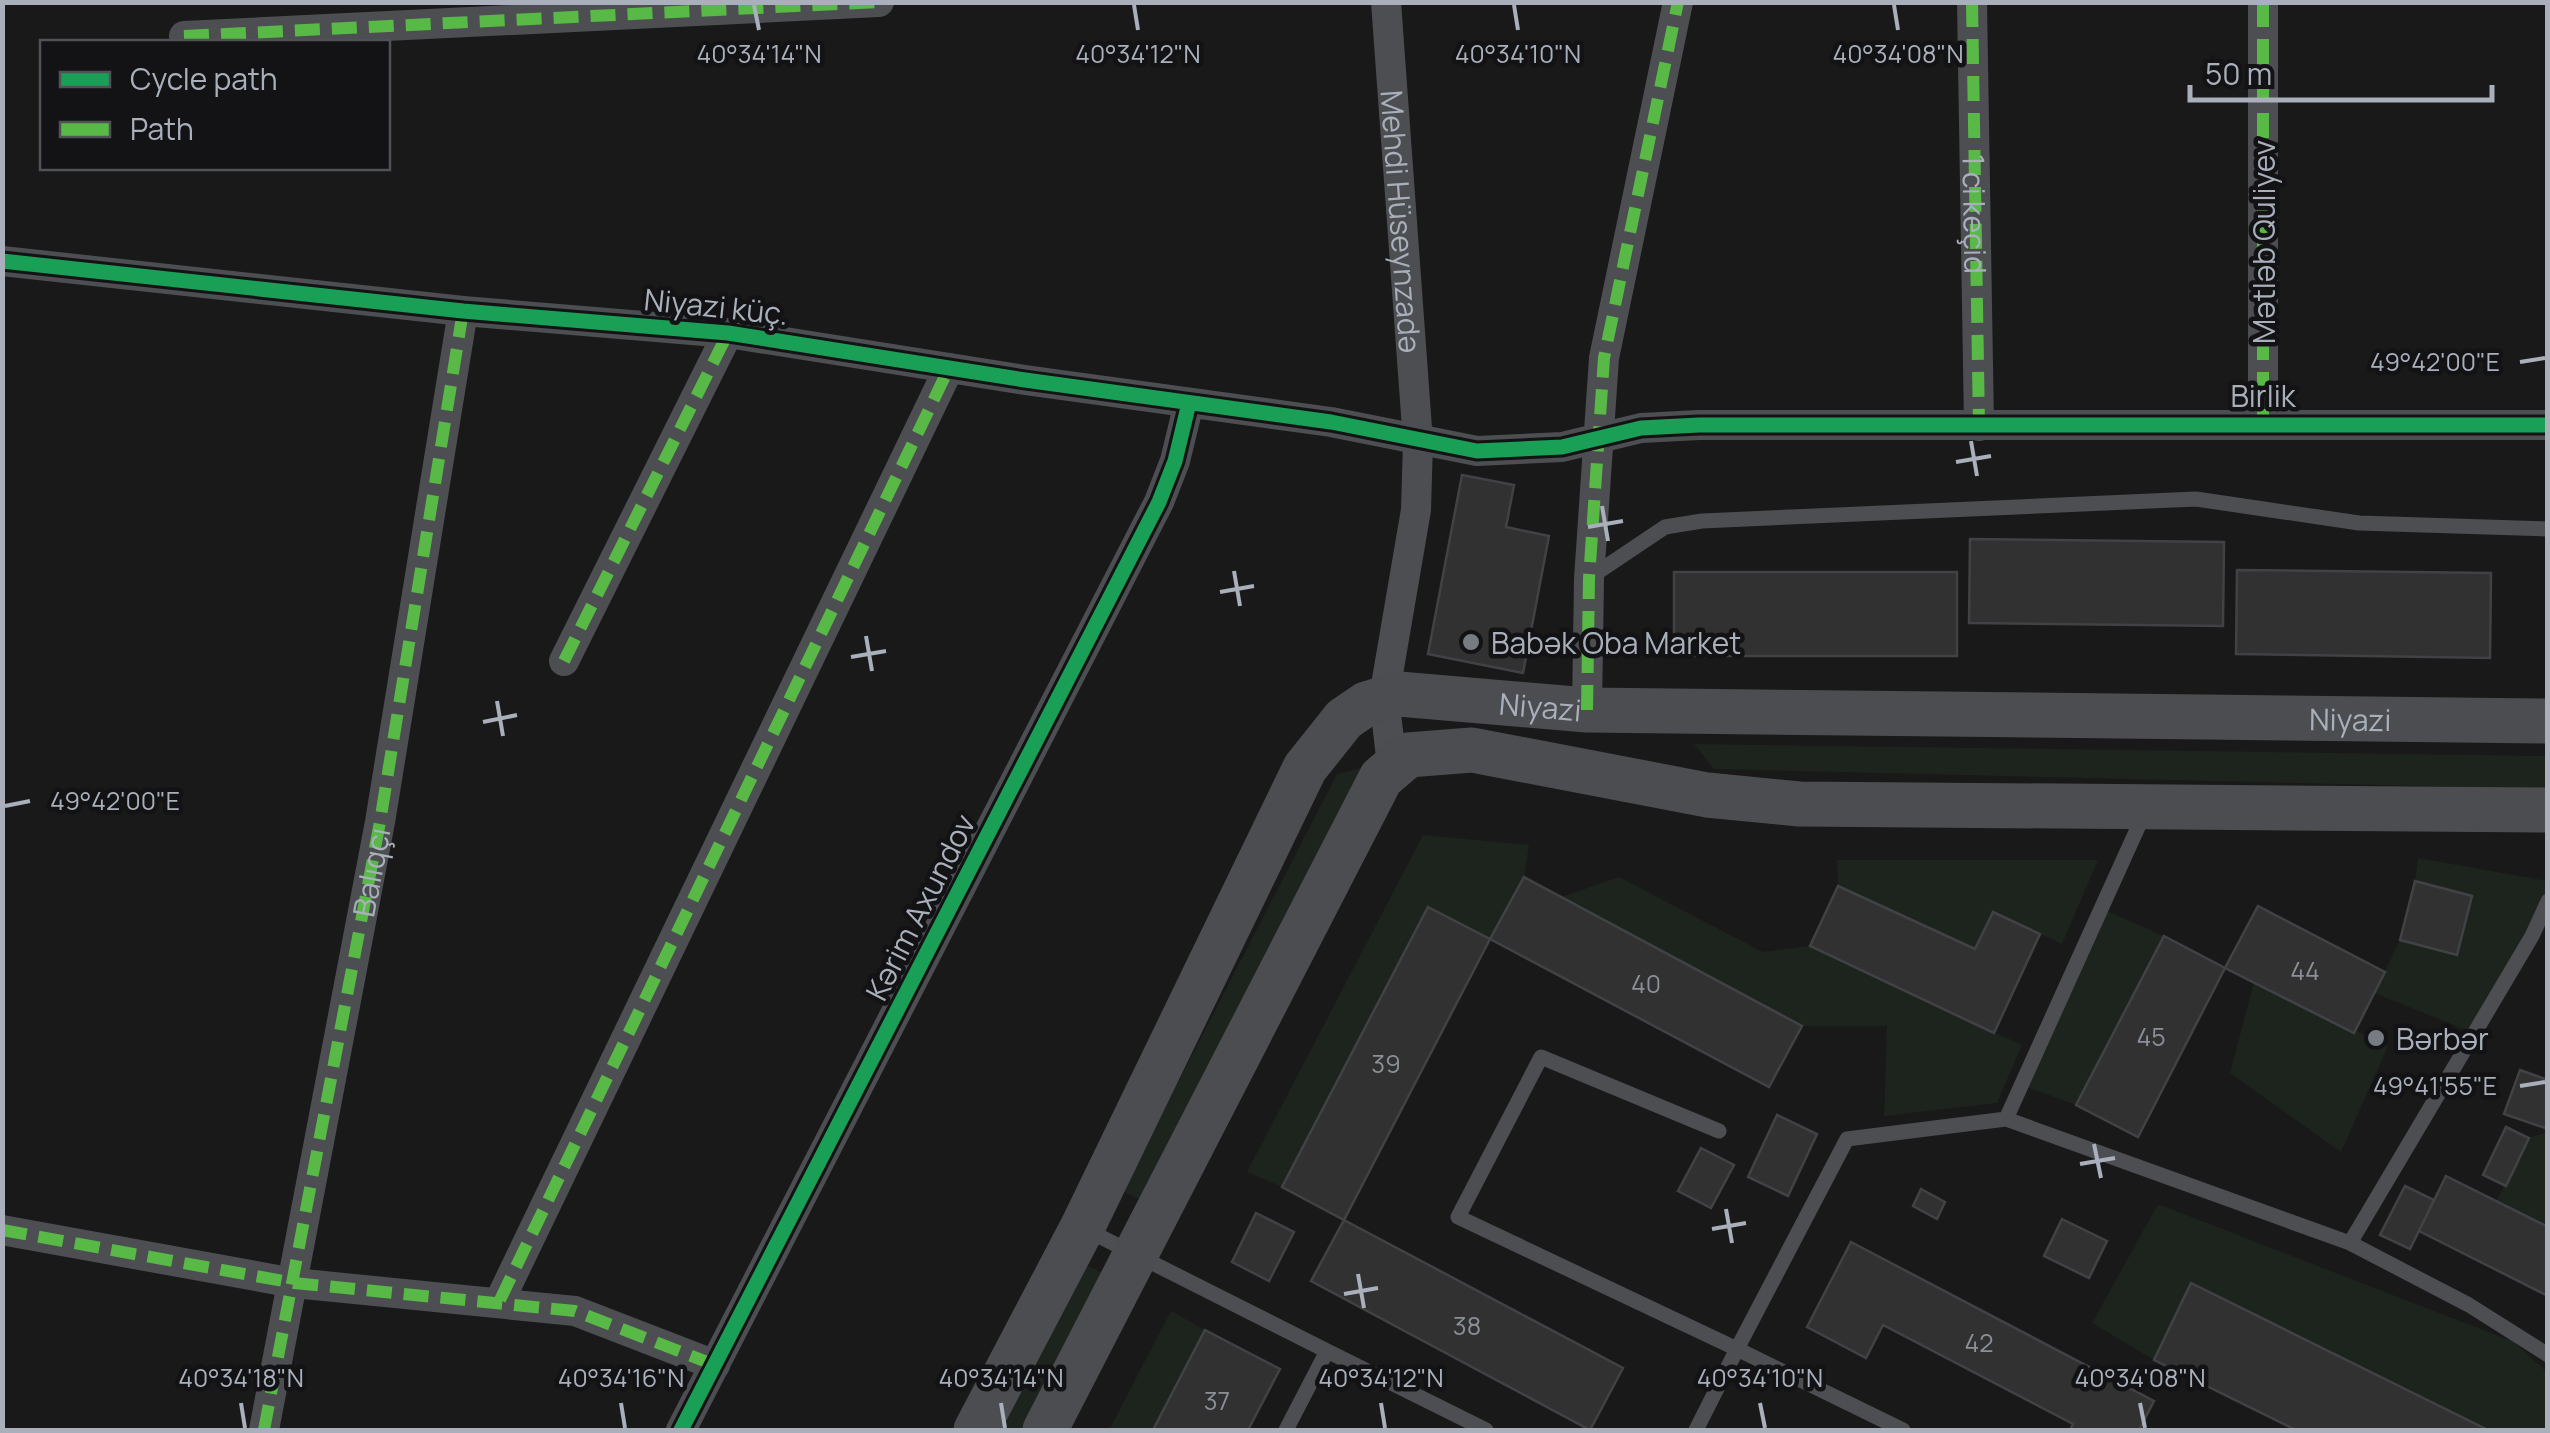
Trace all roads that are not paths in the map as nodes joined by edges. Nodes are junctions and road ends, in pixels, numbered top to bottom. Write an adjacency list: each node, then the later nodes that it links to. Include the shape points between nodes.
1 (879, 2): 6 (street)
2 (1386, 2): 16 (street, Mehdi Hüseynzadə)
3 (1678, 2): 15 (street, via 1604,358)
4 (1972, 2): 14 (street, 1 ci keçid)
5 (2263, 2): 12 (street, Mətləb Quliyev)
6 (184, 36)
7 (2, 261): 8 (street, Niyazi küç.)
8 (463, 311): 9 (street, Niyazi küç.); 33 (street, Balıqçı, via 380,822)
9 (728, 333): 10 (street, Niyazi küç.); 19 (street)
10 (948, 368): 11 (street, Niyazi küç.); 34 (street)
11 (1189, 402): 16 (street, Niyazi küç.); 38 (street, Kərim Axundov, via 1160,502)
12 (2263, 422): 13 (street, Birlik); 14 (street, Birlik)
13 (2548, 425)
14 (1979, 426): 15 (street, Birlik, via 1699,425)
15 (1598, 438): 16 (street, Niyazi küç., via 1527,451 1477,452); 18 (street)
16 (1418, 442): 20 (street, Mehdi Hüseynzadə, via 1416,510)
17 (2548, 529): 18 (lane, via 2359,523 2196,499 1702,521 1665,527)
18 (1589, 579): 21 (street)
19 (564, 661)
20 (1384, 697): 21 (main road, Niyazi); 23 (street, Mehdi Hüseynzadə); 29 (main road, via 1331,730 1305,768)
21 (1586, 710): 22 (main road, Niyazi)
22 (2548, 721)
23 (1392, 764): 24 (main road, Niyazi, via 1446,749 1755,801); 32 (main road)
24 (2146, 810): 25 (main road, Niyazi); 27 (lane)
25 (2548, 810)
26 (2548, 901): 31 (lane)
27 (2006, 1119): 31 (lane); 35 (lane, via 1848,1139)
28 (1720, 1131): 35 (lane, via 1541,1057 1458,1217)
29 (1082, 1228): 32 (lane); 41 (main road)
30 (2, 1230): 33 (street)
31 (2350, 1243): 37 (lane)
32 (1137, 1254): 36 (lane); 42 (main road)
33 (294, 1283): 34 (street); 39 (street, Balıqçı)
34 (500, 1300): 38 (street, via 575,1310)
35 (1737, 1349): 45 (lane); 46 (lane)
36 (1327, 1350): 43 (lane); 44 (lane)
37 (2548, 1355)
38 (715, 1365): 40 (street, Kərim Axundov)
39 (264, 1430)
40 (681, 1430)
41 (976, 1430)
42 (1044, 1430)
43 (1286, 1430)
44 (1486, 1430)
45 (1696, 1430)
46 (1904, 1430)

